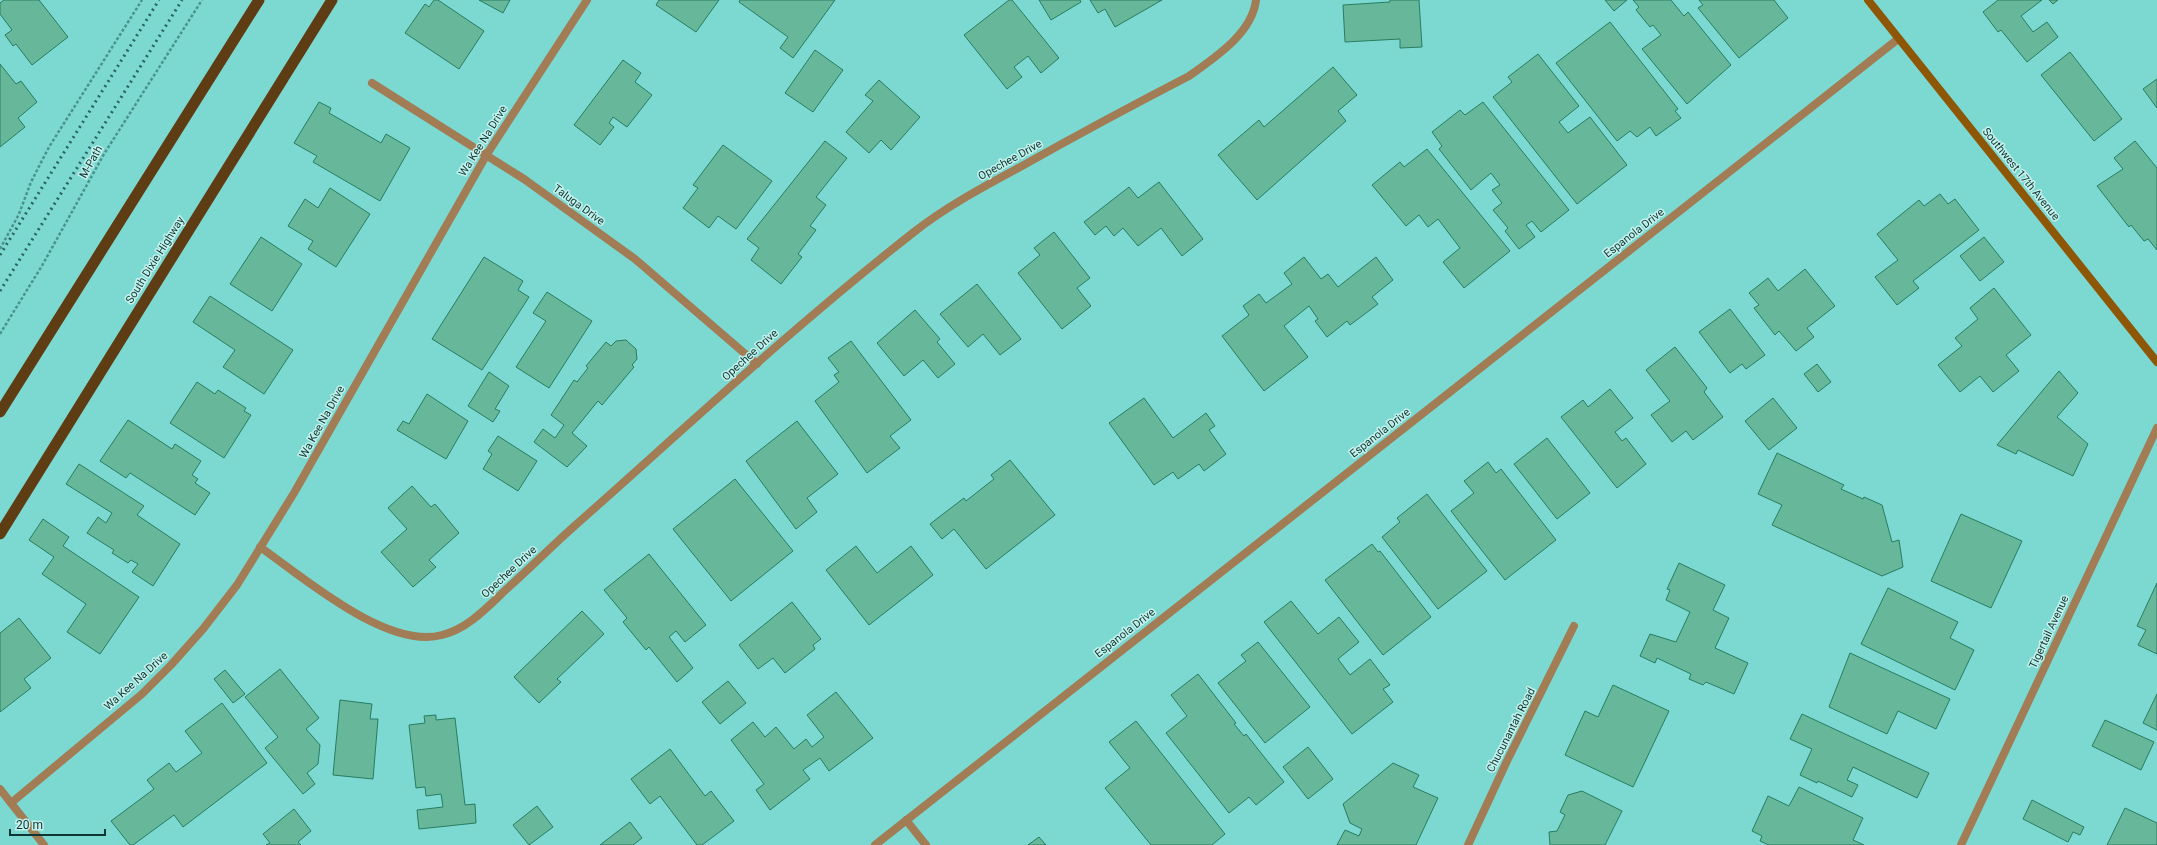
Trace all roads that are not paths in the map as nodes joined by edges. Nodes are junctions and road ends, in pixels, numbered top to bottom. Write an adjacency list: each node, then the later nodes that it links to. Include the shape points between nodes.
1 (259, 0): 11 (highway)
2 (332, 0): 13 (highway, South Dixie Highway)
3 (587, 0): 8 (street, Wa Kee Na Drive)
4 (1256, 0): 10 (street, Opechee Drive, via 1248,22 1221,52 1189,76 971,194 939,214 830,300)
5 (1868, 0): 6 (main road, Southwest 17th Avenue)
6 (1898, 39): 9 (main road, Southwest 17th Avenue); 18 (street, Espanola Drive)
7 (372, 83): 8 (street, Taluga Drive)
8 (487, 154): 10 (street, Taluga Drive, via 635,259); 14 (street, Wa Kee Na Drive, via 294,494)
9 (2157, 362)
10 (757, 364): 14 (street, Opechee Drive, via 472,620 457,630 441,636 409,636 377,625)
11 (0, 412)
12 (2157, 428): 23 (street, Tigertail Avenue)
13 (0, 534)
14 (260, 547): 17 (street, Wa Kee Na Drive, via 203,629 171,665 142,694)
15 (1574, 626): 22 (street, Chucunantah Road)
16 (0, 789): 17 (street)
17 (12, 803): 19 (street)
18 (906, 820): 20 (street, Espanola Drive); 21 (street)
19 (44, 845)
20 (875, 845)
21 (926, 845)
22 (1468, 845)
23 (1961, 845)

